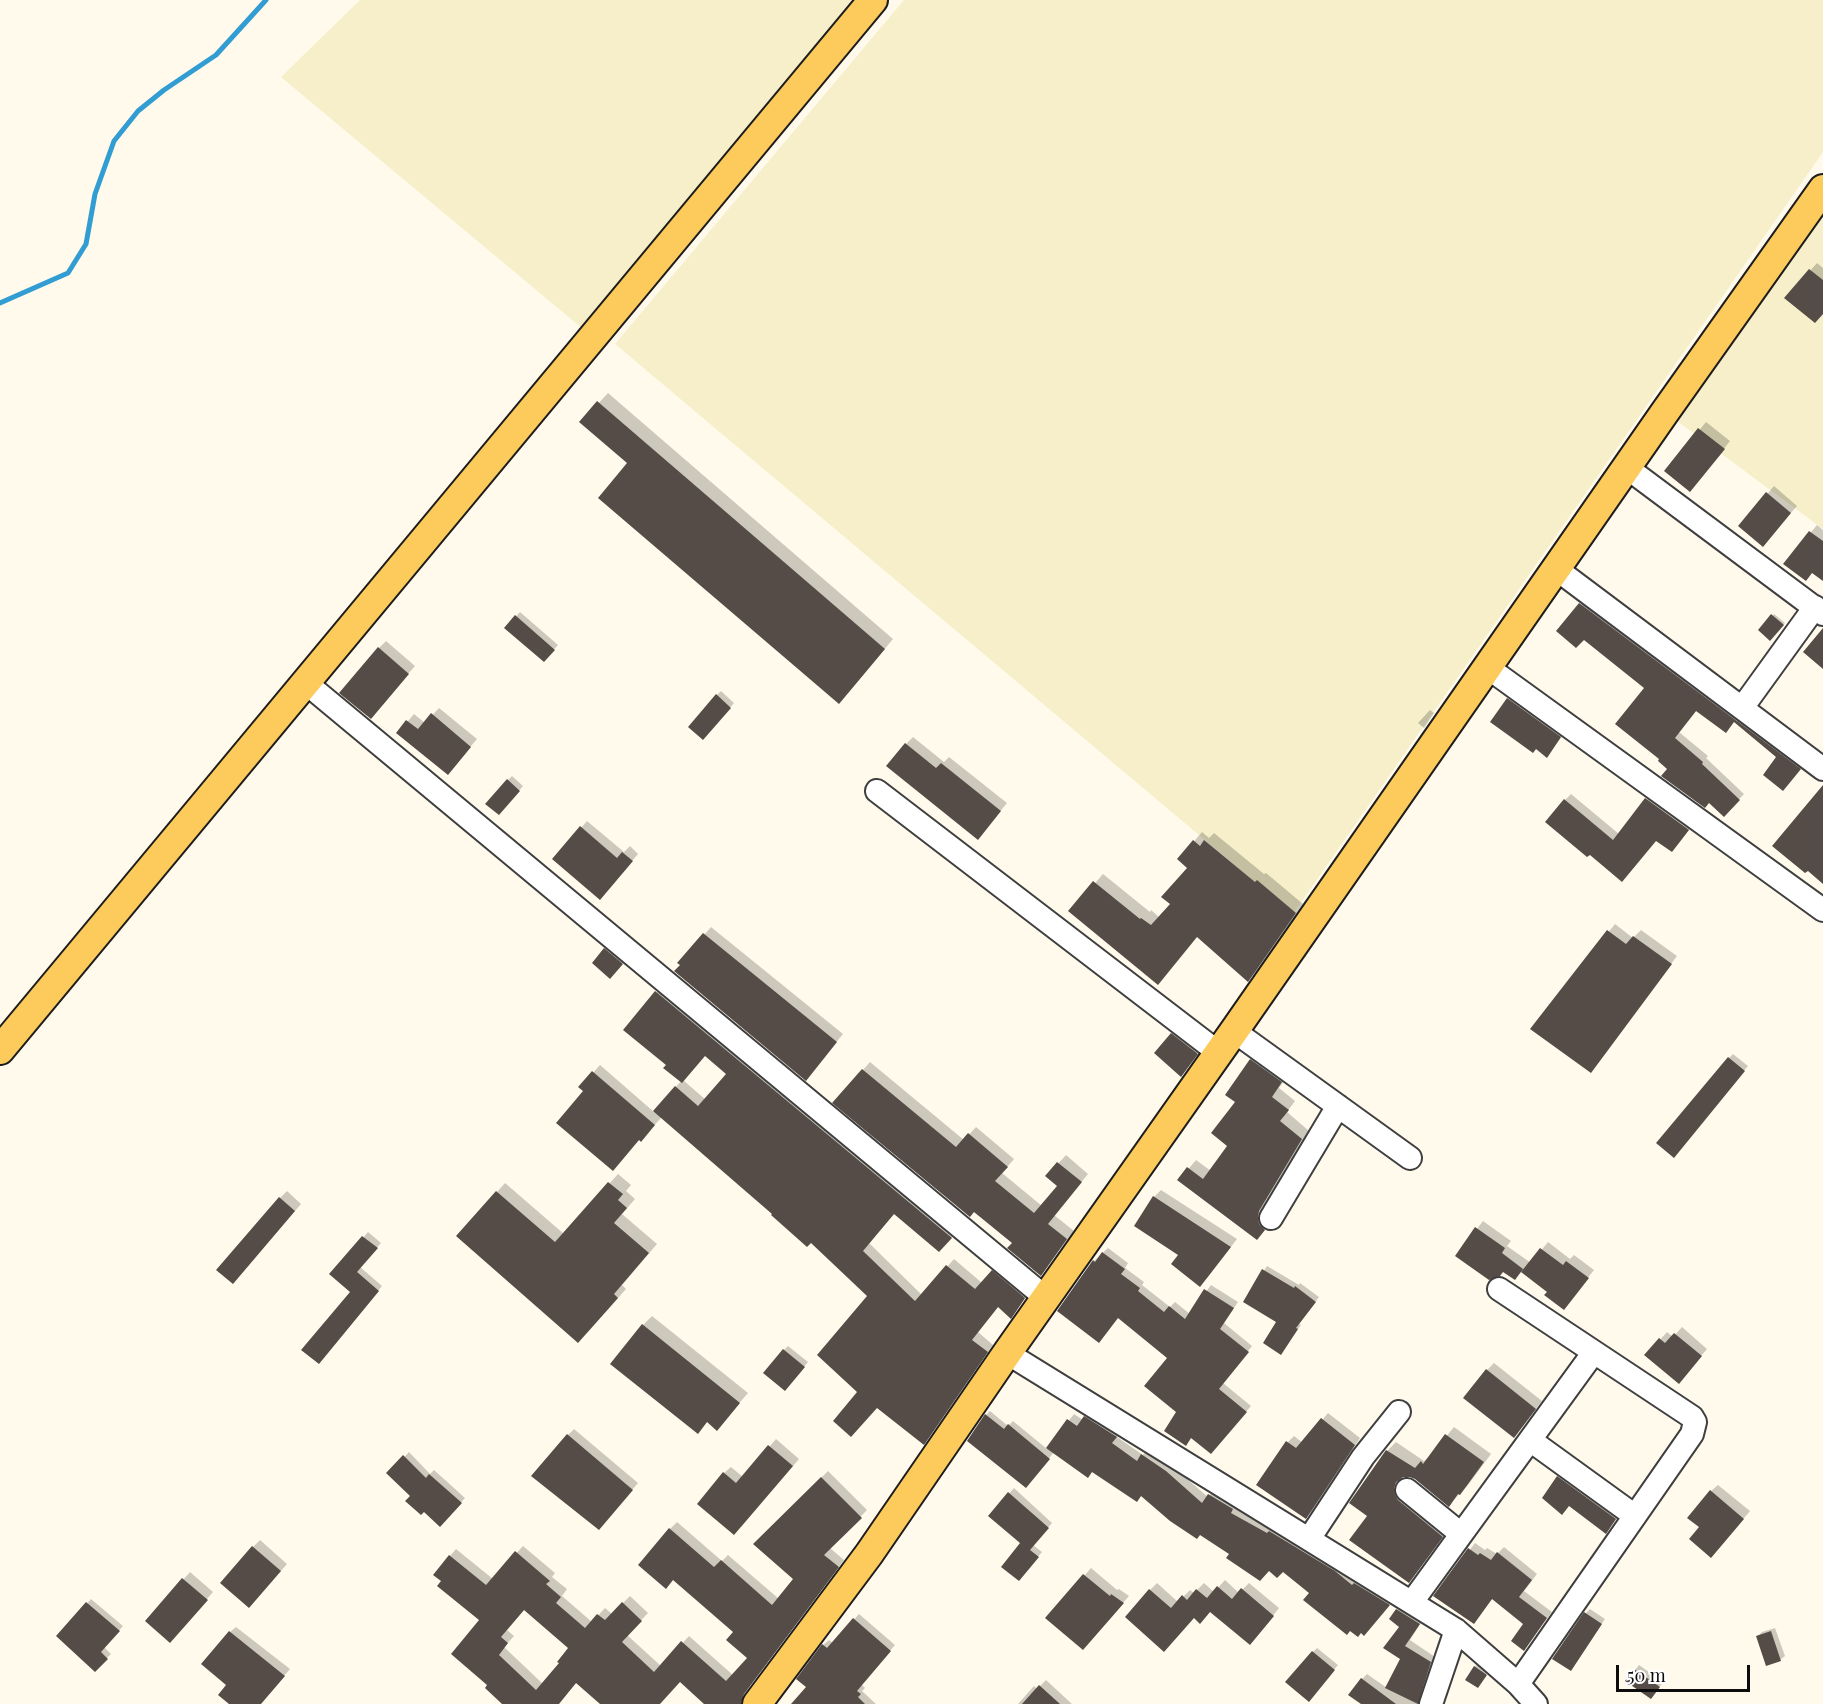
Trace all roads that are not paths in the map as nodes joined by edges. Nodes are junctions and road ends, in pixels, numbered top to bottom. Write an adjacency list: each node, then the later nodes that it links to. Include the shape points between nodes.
1 (873, 0): 7 (main road)
2 (1823, 189): 3 (main road)
3 (1626, 467): 4 (main road); 5 (street)
4 (1556, 568): 6 (main road); 8 (street)
5 (1819, 610): 8 (street)
6 (1487, 667): 11 (street); 12 (main road)
7 (306, 683): 13 (main road); 18 (street)
8 (1742, 708): 9 (street)
9 (1823, 769)
10 (877, 791): 12 (street)
11 (1823, 910)
12 (1226, 1042): 14 (street); 18 (main road)
13 (0, 1050)
14 (1338, 1106): 15 (street); 16 (street)
15 (1410, 1158)
16 (1271, 1218)
17 (1499, 1288): 19 (street)
18 (1046, 1298): 20 (main road)
19 (1594, 1352): 22 (street); 24 (street, via 1695,1422 1692,1434)
20 (1007, 1353): 26 (street); 30 (main road, via 869,1554)
21 (1399, 1412): 26 (street, via 1363,1457)
22 (1530, 1440): 24 (street); 25 (street)
23 (1407, 1490): 25 (street)
24 (1635, 1516): 29 (street)
25 (1461, 1534): 27 (street)
26 (1309, 1539): 27 (street)
27 (1412, 1602): 28 (street)
28 (1456, 1630): 29 (street); 31 (street)
29 (1518, 1684): 32 (street)
30 (757, 1704)
31 (1431, 1704)
32 (1536, 1704)

